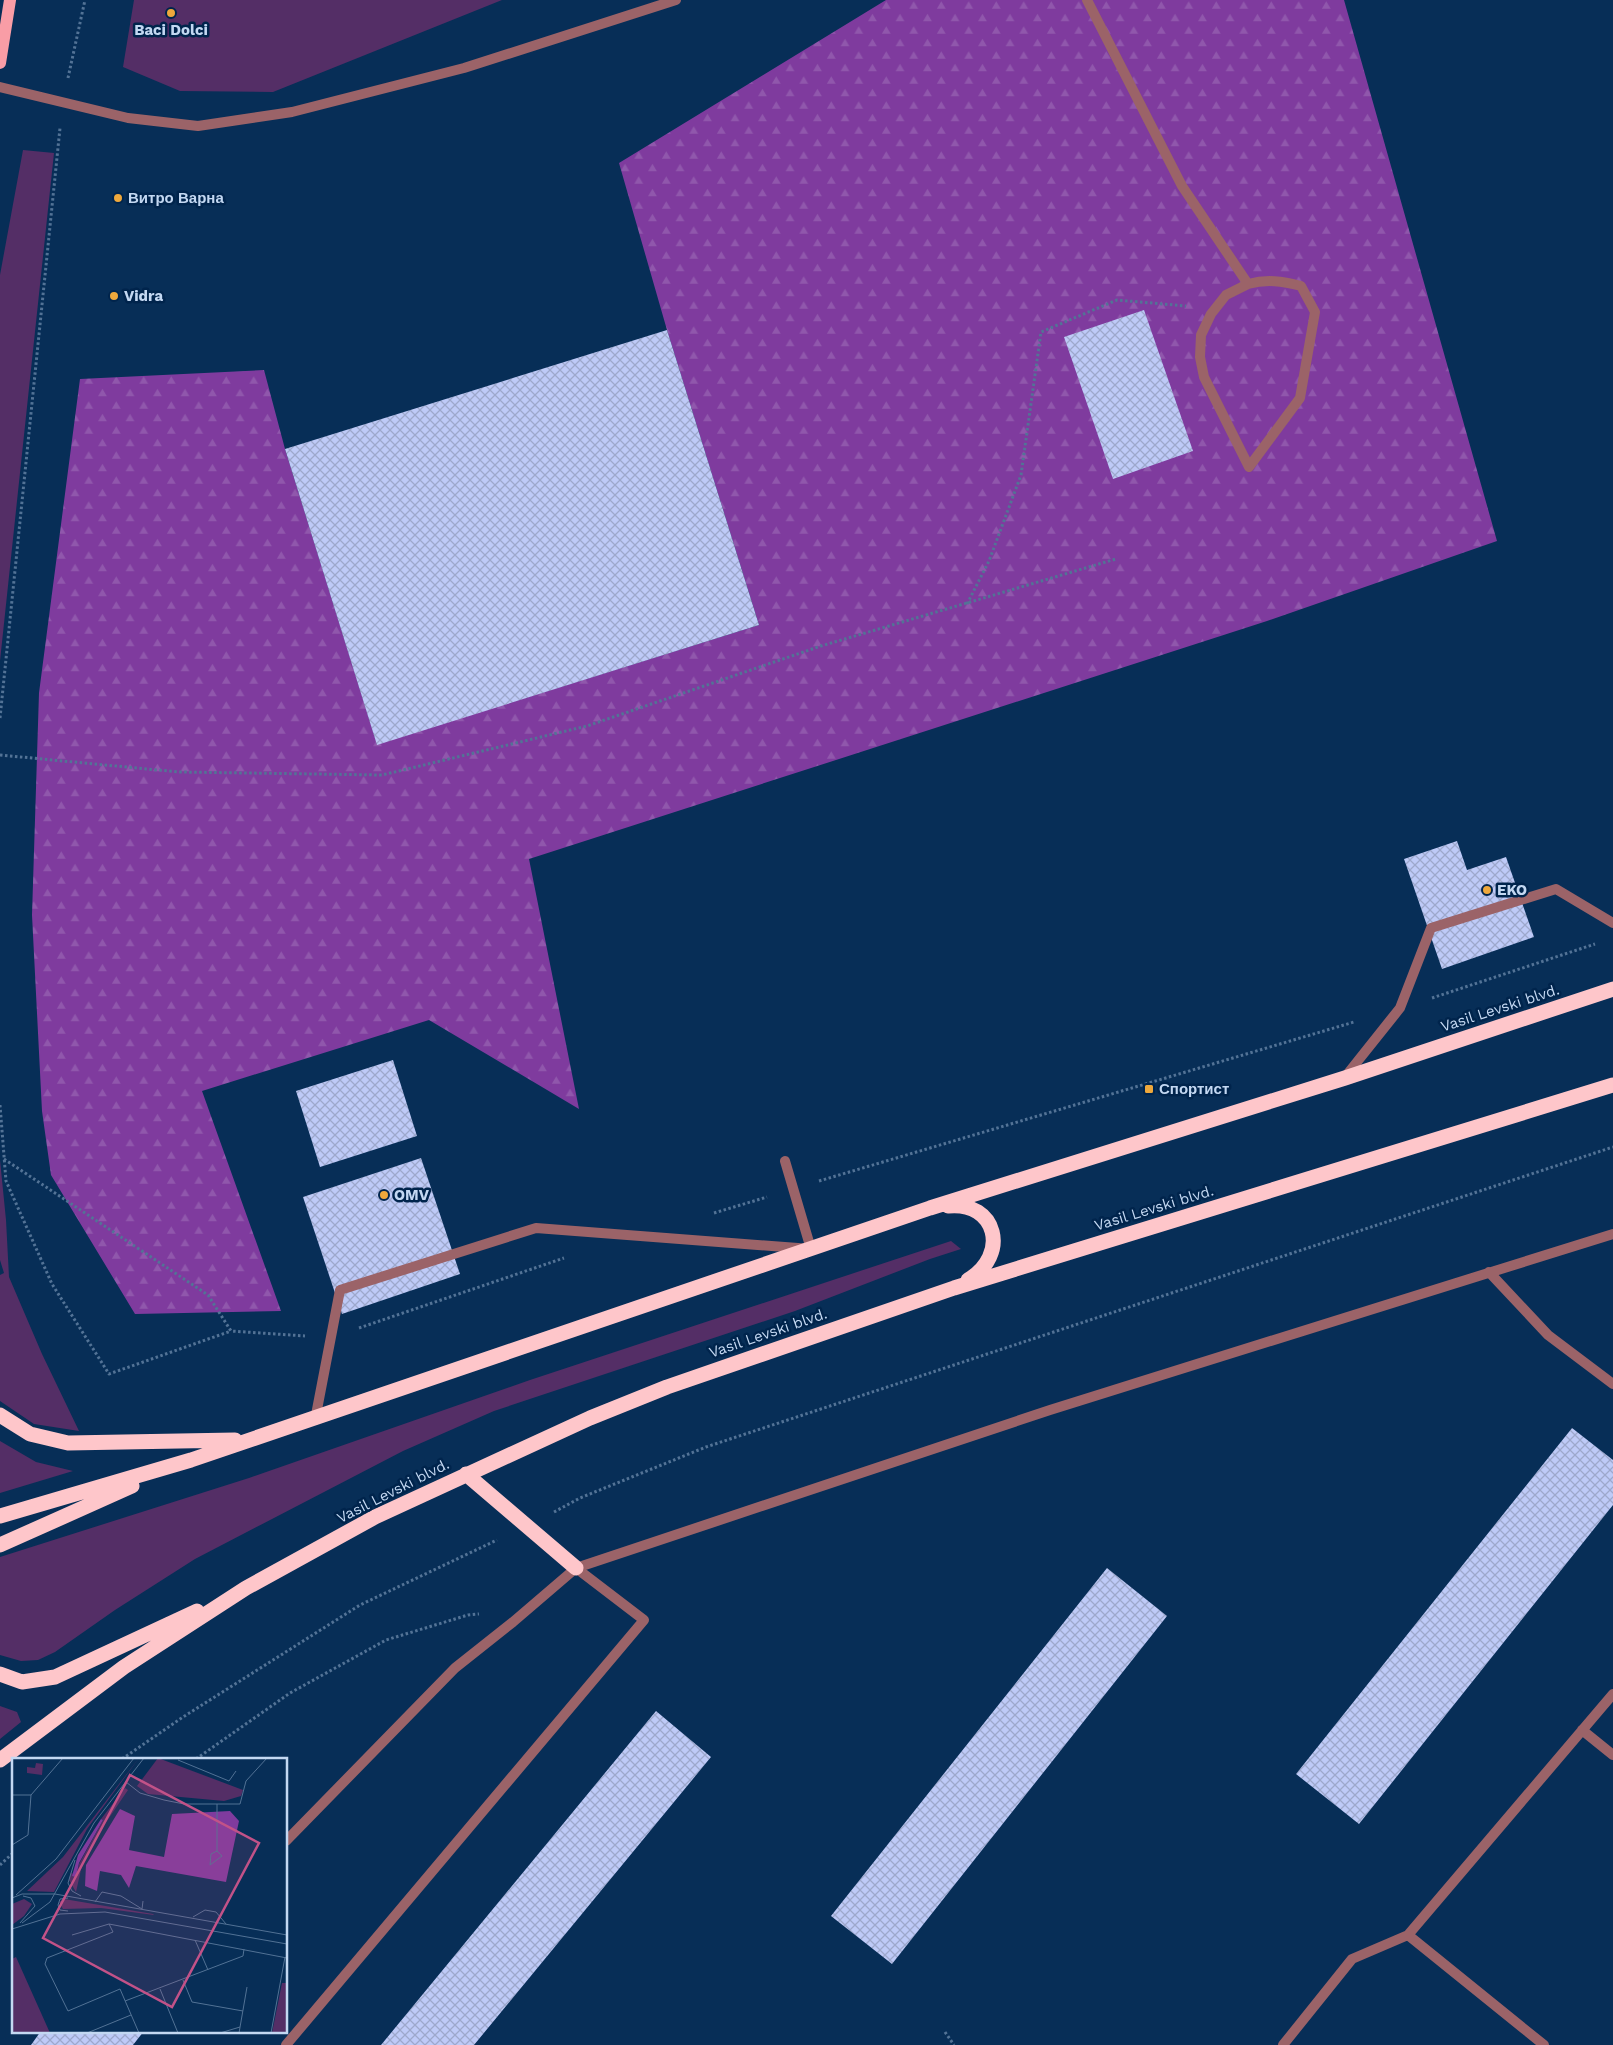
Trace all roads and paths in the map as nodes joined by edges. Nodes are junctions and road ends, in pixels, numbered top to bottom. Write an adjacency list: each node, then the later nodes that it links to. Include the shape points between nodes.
1 (10, 0): 5 (main road)
2 (85, 0): 7 (path)
3 (676, 0): 7 (lane, via 464,68 292,112 198,126 128,118)
4 (1087, 0): 8 (lane, via 1182,186)
5 (0, 63)
6 (0, 87): 7 (lane)
7 (63, 102): 12 (path)
8 (1248, 284): 9 (lane, via 1226,295); 9 (lane, via 1264,280 1301,286 1315,312 1300,398 1249,467 1204,377 1201,364 1201,336)
9 (1216, 308): 11 (path, via 1117,300 1041,332 1021,475 989,561)
10 (1116, 559): 11 (path)
11 (966, 604): 13 (path, via 821,646 587,726 382,775 179,772)
12 (0, 718)
13 (0, 755)
14 (1613, 923): 17 (lane, via 1556,889 1431,928)
15 (1604, 941): 17 (path)
16 (1613, 989): 18 (highway, Vasil Levski blvd.)
17 (1400, 1008): 18 (lane); 24 (path)
18 (1345, 1078): 25 (highway, Vasil Levski blvd.)
19 (1613, 1085): 31 (highway, Vasil Levski blvd.)
20 (0, 1105): 22 (path)
21 (1613, 1147): 41 (path, via 706,1447 580,1498)
22 (4, 1159): 32 (path, via 208,1295); 32 (path, via 6,1181 52,1284 109,1374)
23 (785, 1161): 24 (lane)
24 (793, 1189): 26 (path); 28 (lane)
25 (930, 1208): 28 (highway, Vasil Levski blvd.); 31 (highway, via 955,1206 976,1211 987,1222 994,1238 985,1268)
26 (711, 1214)
27 (1613, 1234): 30 (lane)
28 (811, 1249): 33 (lane, via 536,1228 340,1290); 36 (highway, Vasil Levski blvd.)
29 (569, 1257): 33 (path)
30 (1489, 1272): 34 (lane, via 1548,1335); 43 (lane, via 1050,1410)
31 (954, 1288): 39 (highway, Vasil Levski blvd., via 667,1386)
32 (231, 1331): 33 (path)
33 (330, 1338): 36 (lane)
34 (1613, 1384)
35 (0, 1415): 37 (highway, via 30,1434 68,1443)
36 (315, 1420): 37 (highway, Vasil Levski blvd.)
37 (252, 1440): 38 (highway, Vasil Levski blvd.)
38 (190, 1460): 40 (highway, Vasil Levski blvd.); 42 (highway)
39 (466, 1474): 41 (highway); 44 (highway, Vasil Levski blvd., via 375,1517)
40 (0, 1516)
41 (525, 1526): 43 (highway); 50 (path, via 360,1606)
42 (0, 1545)
43 (576, 1568): 45 (lane); 58 (lane, via 644,1620)
44 (246, 1588): 46 (highway, via 55,1677 22,1682); 52 (highway, Vasil Levski blvd., via 124,1666)
45 (513, 1622): 51 (path, via 494,1613 468,1615 386,1640 290,1693); 53 (lane, via 455,1668)
46 (0, 1674)
47 (1613, 1694): 48 (lane)
48 (1582, 1730): 49 (lane); 56 (lane)
49 (1613, 1755)
50 (123, 1758)
51 (197, 1758)
52 (0, 1760)
53 (288, 1839)
54 (12, 1854): 55 (path)
55 (0, 1865)
56 (1408, 1935): 60 (lane, via 1352,1959); 61 (lane)
57 (945, 2032): 59 (path)
58 (286, 2045)
59 (954, 2045)
60 (1283, 2045)
61 (1544, 2045)

